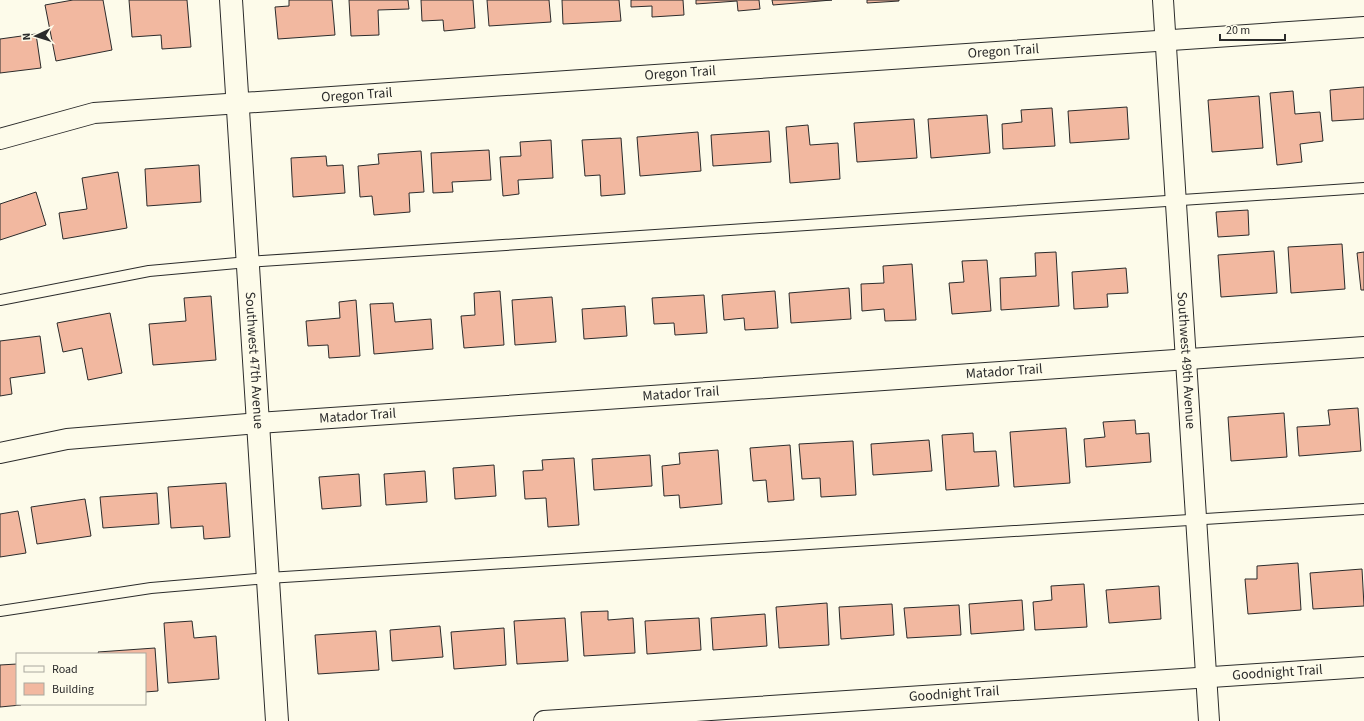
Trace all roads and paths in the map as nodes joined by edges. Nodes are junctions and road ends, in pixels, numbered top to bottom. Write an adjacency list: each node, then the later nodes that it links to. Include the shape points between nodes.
1 (230, 0): 5 (street, Southwest 47th Avenue)
2 (1163, 0): 4 (street, Southwest 49th Avenue)
3 (1364, 27): 4 (street, Oregon Trail)
4 (1166, 41): 5 (street, Oregon Trail); 8 (street, Southwest 49th Avenue)
5 (237, 104): 6 (street, Oregon Trail, via 94,113); 9 (street, Southwest 47th Avenue)
6 (0, 139)
7 (1364, 188): 8 (lane)
8 (1176, 200): 9 (lane); 12 (street, Southwest 49th Avenue)
9 (248, 262): 10 (lane, via 149,271); 13 (street, Southwest 47th Avenue)
10 (0, 300)
11 (1364, 348): 12 (street, Matador Trail)
12 (1187, 359): 13 (street, Matador Trail); 16 (street, Southwest 49th Avenue)
13 (258, 423): 14 (street, Matador Trail, via 66,439); 17 (street, Southwest 47th Avenue)
14 (0, 453)
15 (1364, 509): 16 (lane)
16 (1196, 520): 17 (lane); 20 (street, Southwest 49th Avenue)
17 (268, 578): 18 (lane, via 151,588); 21 (street, Southwest 47th Avenue)
18 (0, 611)
19 (1364, 667): 20 (street, Goodnight Trail)
20 (1206, 677): 22 (street, Goodnight Trail); 23 (street, Southwest 49th Avenue)
21 (277, 721)
22 (544, 721)
23 (1209, 721)

